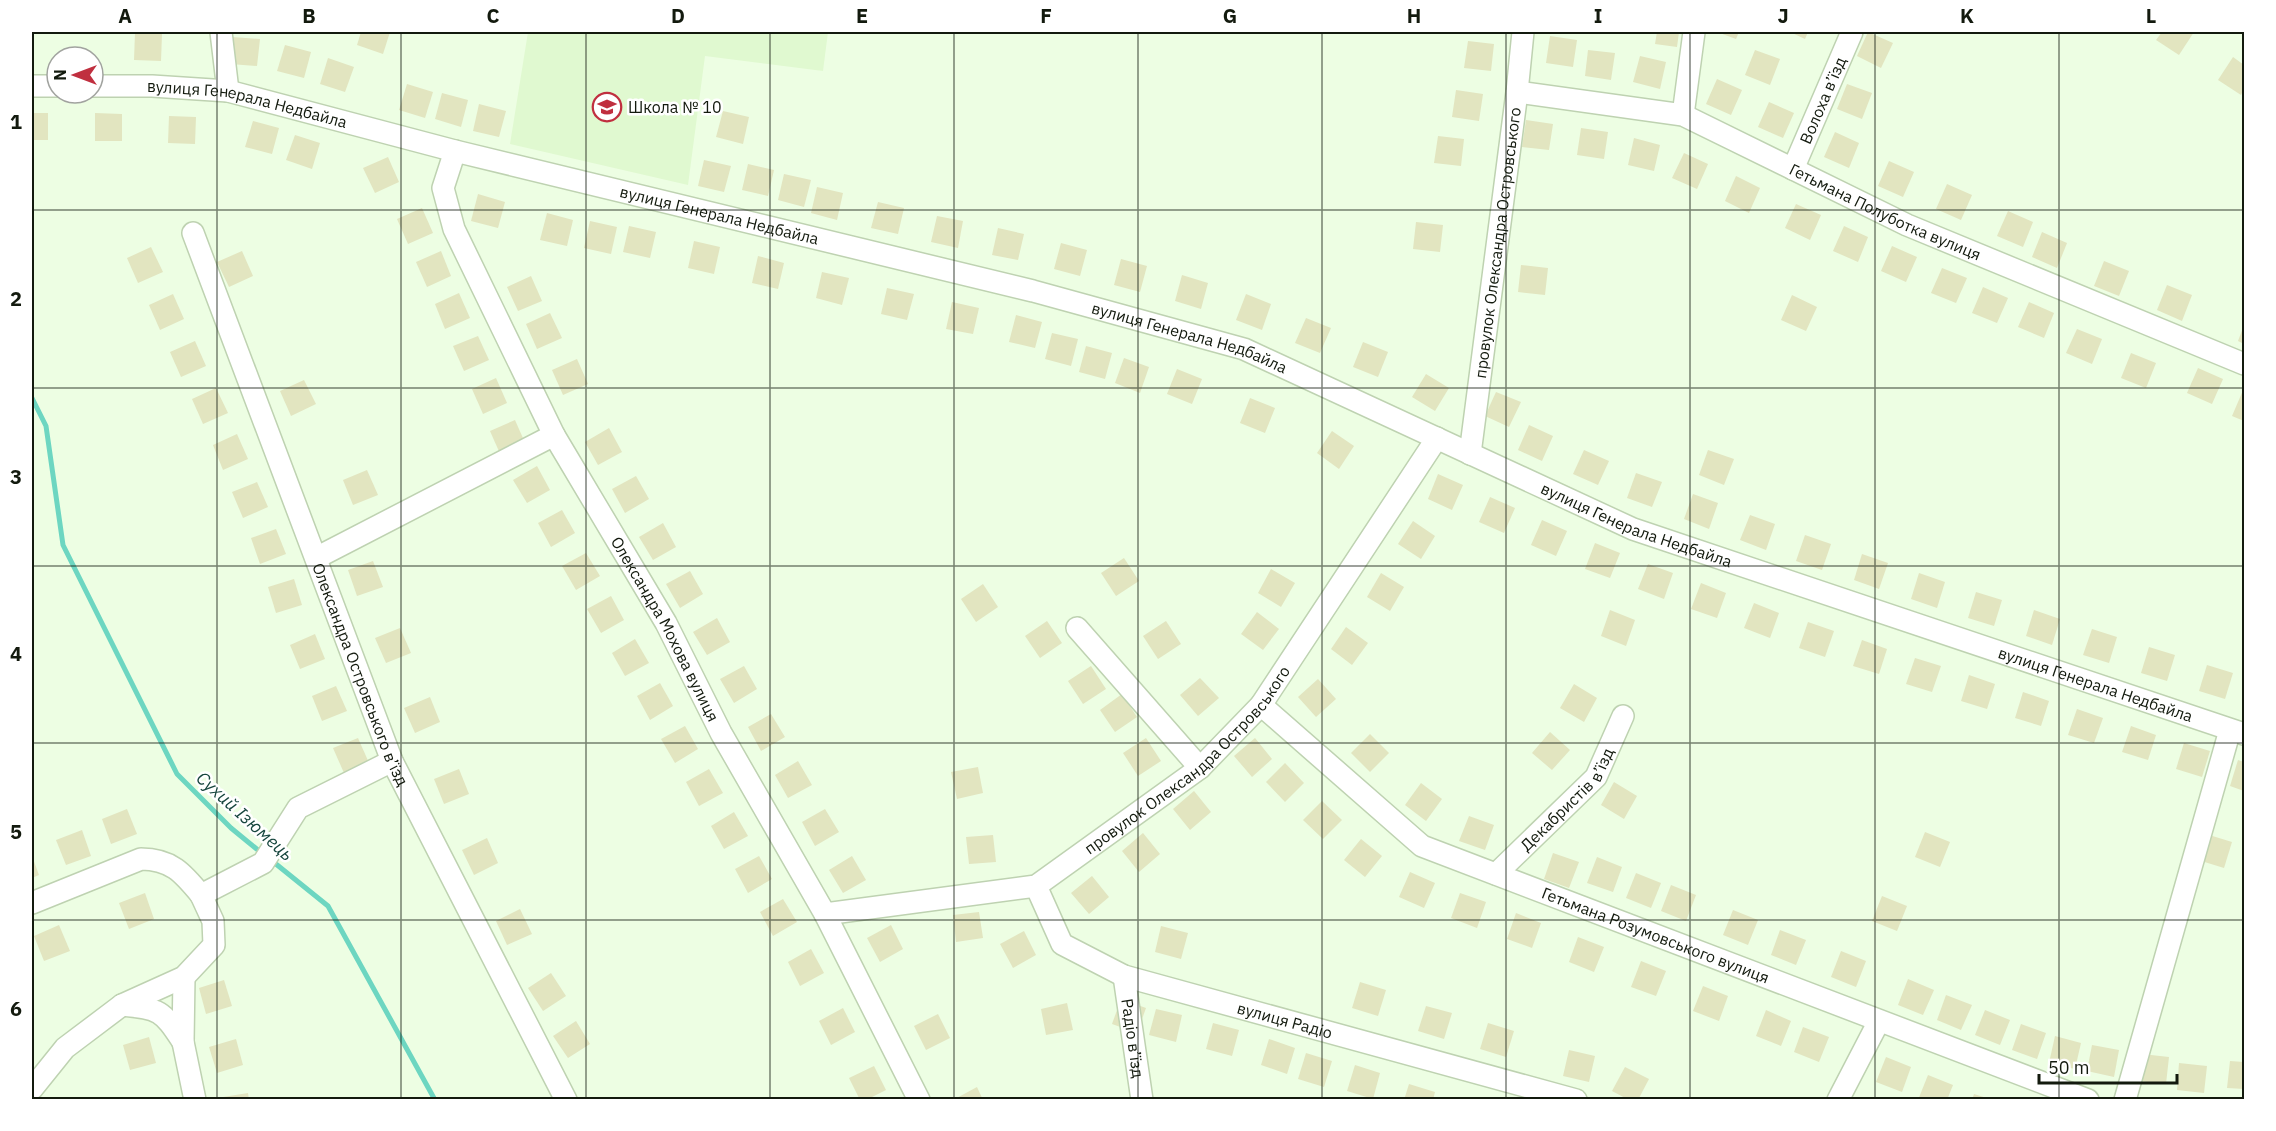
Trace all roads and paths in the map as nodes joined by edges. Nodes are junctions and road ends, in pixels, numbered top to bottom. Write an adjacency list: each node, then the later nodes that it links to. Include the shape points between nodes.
1 (221, 32): 6 (street)
2 (1523, 32): 7 (street, провулок Олександра Островського)
3 (1694, 32): 8 (street)
4 (1852, 32): 10 (street, Волоха в’їзд)
5 (105, 86): 6 (street, вулиця Генерала Недбайла)
6 (228, 91): 9 (street, вулиця Генерала Недбайла)
7 (1517, 92): 8 (street, Гетьмана Полуботка вулиця); 15 (street, провулок Олександра Островського)
8 (1683, 115): 10 (street, Гетьмана Полуботка вулиця)
9 (455, 152): 13 (street, Олександра Мохова вулиця, via 442,188 454,230); 14 (street, вулиця Генерала Недбайла, via 1033,291 1244,349)
10 (1793, 169): 12 (street, Гетьмана Полуботка вулиця, via 1907,225)
11 (194, 233): 16 (street, Олександра Островського в’їзд)
12 (2244, 364)
13 (554, 435): 16 (street); 27 (street, Олександра Мохова вулиця, via 666,623 721,733)
14 (1437, 438): 15 (street, вулиця Генерала Недбайла); 18 (street, провулок Олександра Островського)
15 (1470, 454): 20 (street, вулиця Генерала Недбайла, via 1633,529)
16 (316, 558): 21 (street, Олександра Островського в’їзд)
17 (1077, 628): 22 (street)
18 (1261, 705): 22 (street, провулок Олександра Островського); 23 (street, Гетьмана Розумовського вулиця, via 1422,846)
19 (1623, 716): 23 (street, Декабристів в’їзд, via 1596,777)
20 (2237, 732): 41 (street)
21 (392, 761): 25 (street, via 298,808 266,857); 35 (street, Олександра Островського в’їзд)
22 (1200, 768): 24 (street, провулок Олександра Островського)
23 (1496, 874): 31 (street, Гетьмана Розумовського вулиця)
24 (1036, 886): 27 (street, провулок Олександра Островського); 28 (street, вулиця Радіо, via 1062,944)
25 (201, 895): 26 (street, via 185,876 159,859 141,859); 29 (street, via 213,921 214,945)
26 (32, 903)
27 (825, 914): 36 (street, Олександра Мохова вулиця)
28 (1124, 976): 37 (street, Радіо в’їзд); 38 (street, вулиця Радіо)
29 (184, 977): 30 (street); 32 (street)
30 (122, 1005): 32 (street, via 149,1008 167,1017); 33 (street, via 65,1048)
31 (1879, 1021): 39 (street); 40 (street, Гетьмана Розумовського вулиця)
32 (183, 1042): 34 (street)
33 (32, 1089)
34 (195, 1100)
35 (566, 1100)
36 (919, 1100)
37 (1142, 1100)
38 (1576, 1100)
39 (1838, 1100)
40 (2088, 1100)
41 (2125, 1100)

